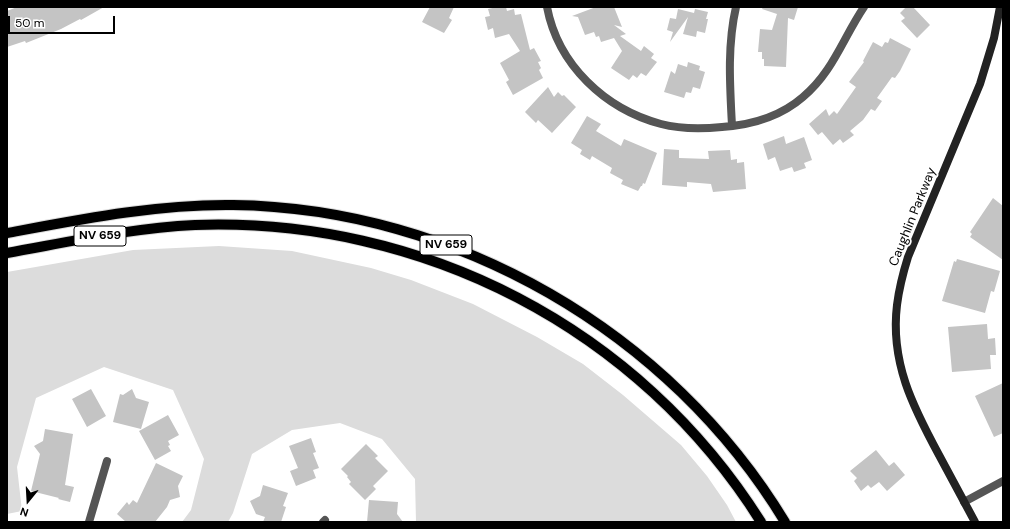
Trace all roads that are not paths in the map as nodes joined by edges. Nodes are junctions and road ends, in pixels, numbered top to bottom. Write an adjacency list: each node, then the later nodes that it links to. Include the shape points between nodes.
1 (546, 7): 5 (street, via 556,38 568,59 583,79 621,109 663,125 688,128)
2 (736, 7): 5 (street, via 730,44)
3 (864, 7): 5 (street, via 833,63 803,98 773,116)
4 (1000, 7): 10 (street, Caughlin Parkway, via 980,84 908,258 896,306 898,350 907,390)
5 (732, 126)
6 (7, 233): 13 (main road, NV 659, via 136,210 234,205 275,207 361,220 461,250 551,294 594,321 638,354 676,387 712,424 746,464)
7 (7, 253): 12 (main road, NV 659, via 143,230 194,225 249,226 341,236 393,248 443,264 469,274 548,314 580,334 645,385 714,457)
8 (107, 462): 11 (street)
9 (1003, 481): 10 (street)
10 (964, 502): 14 (street, Caughlin Parkway)
11 (89, 522)
12 (761, 522)
13 (785, 522)
14 (975, 522)

